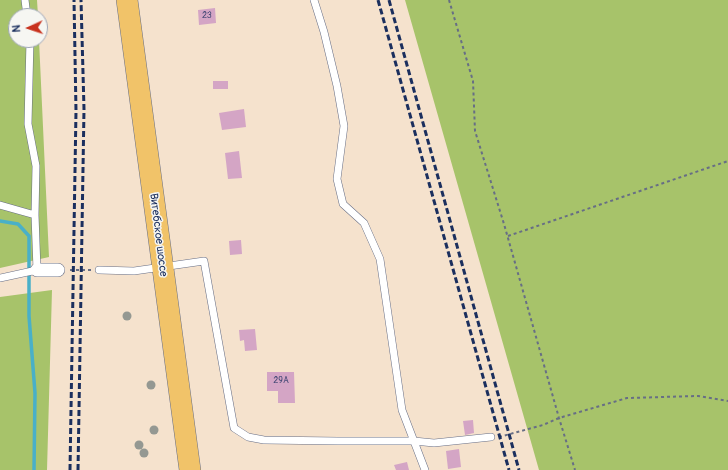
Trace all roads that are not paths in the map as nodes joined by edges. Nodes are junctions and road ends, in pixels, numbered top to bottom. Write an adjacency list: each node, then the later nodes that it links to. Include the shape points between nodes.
1 (128, 0): 6 (main road, Витебское шоссе)
2 (314, 0): 12 (lane, via 328,47 344,126 337,179 343,204 364,223 380,259 402,410)
3 (30, 48): 5 (lane, via 28,124 36,166)
4 (0, 205): 5 (lane)
5 (35, 215): 7 (lane)
6 (162, 267): 9 (lane, via 134,271); 12 (lane, via 204,261 234,428 248,437 264,440); 13 (main road, Витебское шоссе)
7 (37, 270): 8 (street); 10 (lane)
8 (58, 270)
9 (99, 270)
10 (0, 278)
11 (491, 437): 12 (lane, via 434,443)
12 (414, 441): 14 (lane)
13 (190, 470)
14 (425, 470)

